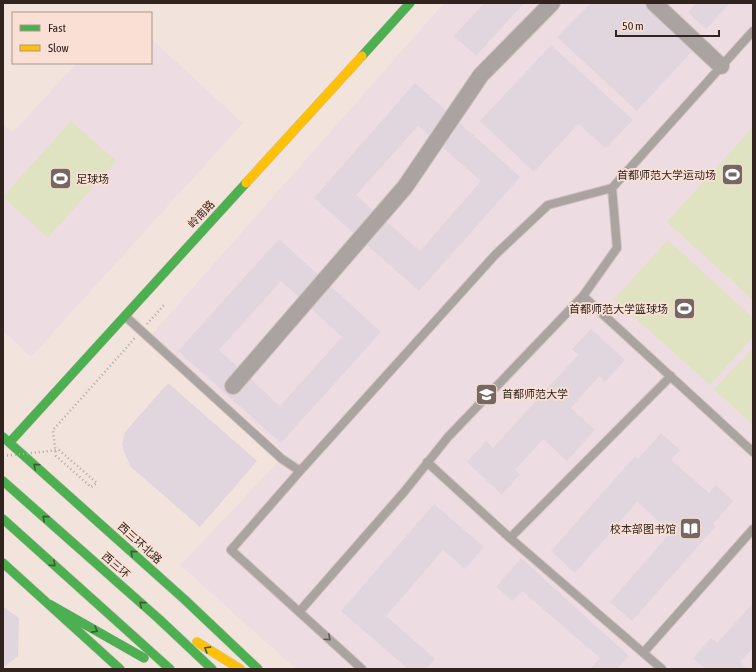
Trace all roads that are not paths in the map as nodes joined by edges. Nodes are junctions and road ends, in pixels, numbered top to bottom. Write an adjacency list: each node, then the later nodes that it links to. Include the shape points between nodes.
1 (410, 3): 8 (main road, 岭南路)
2 (552, 3): 10 (street, via 481,75 405,187)
3 (660, 5): 5 (street)
4 (753, 30): 5 (lane)
5 (721, 66): 6 (lane)
6 (612, 188): 7 (lane, via 617,248); 14 (lane, via 548,205 495,255)
7 (583, 296): 9 (lane); 13 (lane, via 448,437)
8 (124, 315): 11 (main road, 岭南路); 14 (lane, via 282,458)
9 (671, 376): 12 (lane); 18 (lane)
10 (233, 386)
11 (6, 440): 29 (main road, 西三环北路, one-way to 11, via 184,599)
12 (753, 452)
13 (428, 462): 18 (lane); 21 (lane)
14 (300, 471): 21 (lane, via 231,550)
15 (3, 481): 22 (main road, 西三环, one-way to 15)
16 (3, 519): 26 (main road, one-way to 26)
17 (753, 529): 23 (lane)
18 (510, 538): 23 (lane)
19 (3, 563): 20 (main road)
20 (49, 604): 24 (main road); 25 (main road, one-way to 25)
21 (299, 612): 30 (lane, one-way to 30)
22 (159, 619): 27 (main road, 西三环); 28 (main road, one-way to 22)
23 (644, 652): 31 (lane)
24 (120, 669)
25 (164, 669)
26 (170, 669)
27 (212, 669)
28 (240, 669)
29 (258, 669)
30 (362, 669)
31 (662, 669)

